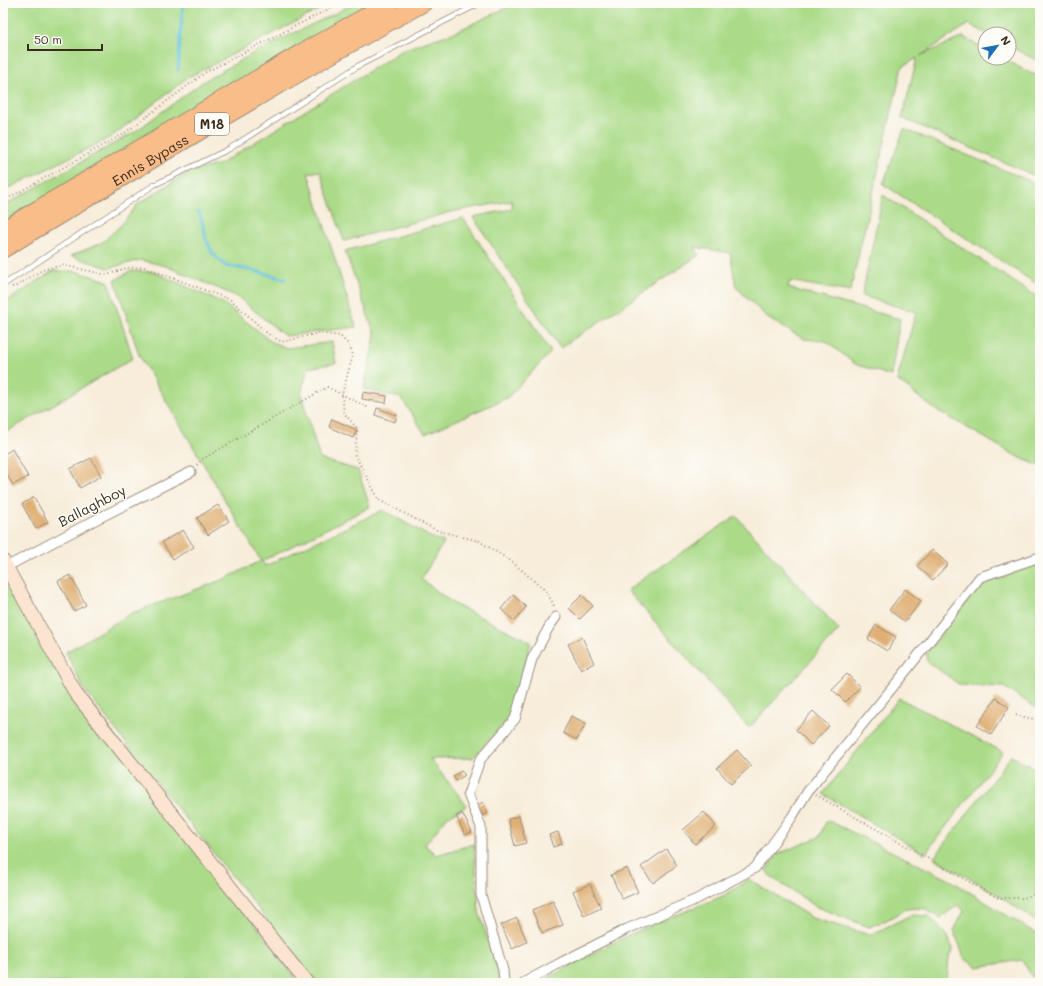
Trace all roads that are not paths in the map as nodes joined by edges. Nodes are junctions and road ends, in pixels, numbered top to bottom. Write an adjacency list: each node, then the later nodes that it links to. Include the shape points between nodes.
1 (390, 3): 4 (highway, Ennis Bypass / M18)
2 (423, 3): 5 (highway, Ennis Bypass / M18, via 145,163)
3 (480, 3): 6 (lane, via 358,66 229,149 154,185)
4 (3, 230)
5 (3, 249)
6 (3, 285)
7 (191, 472): 9 (street, Ballaghboy)
8 (1040, 557): 13 (street, via 980,577 808,791 755,868 697,900 627,929)
9 (5, 564): 11 (main road, via 76,694)
10 (556, 617): 12 (street, via 532,659 515,719 480,760 468,794 482,827 481,895 503,970)
11 (307, 983)
12 (504, 983)
13 (523, 983)

